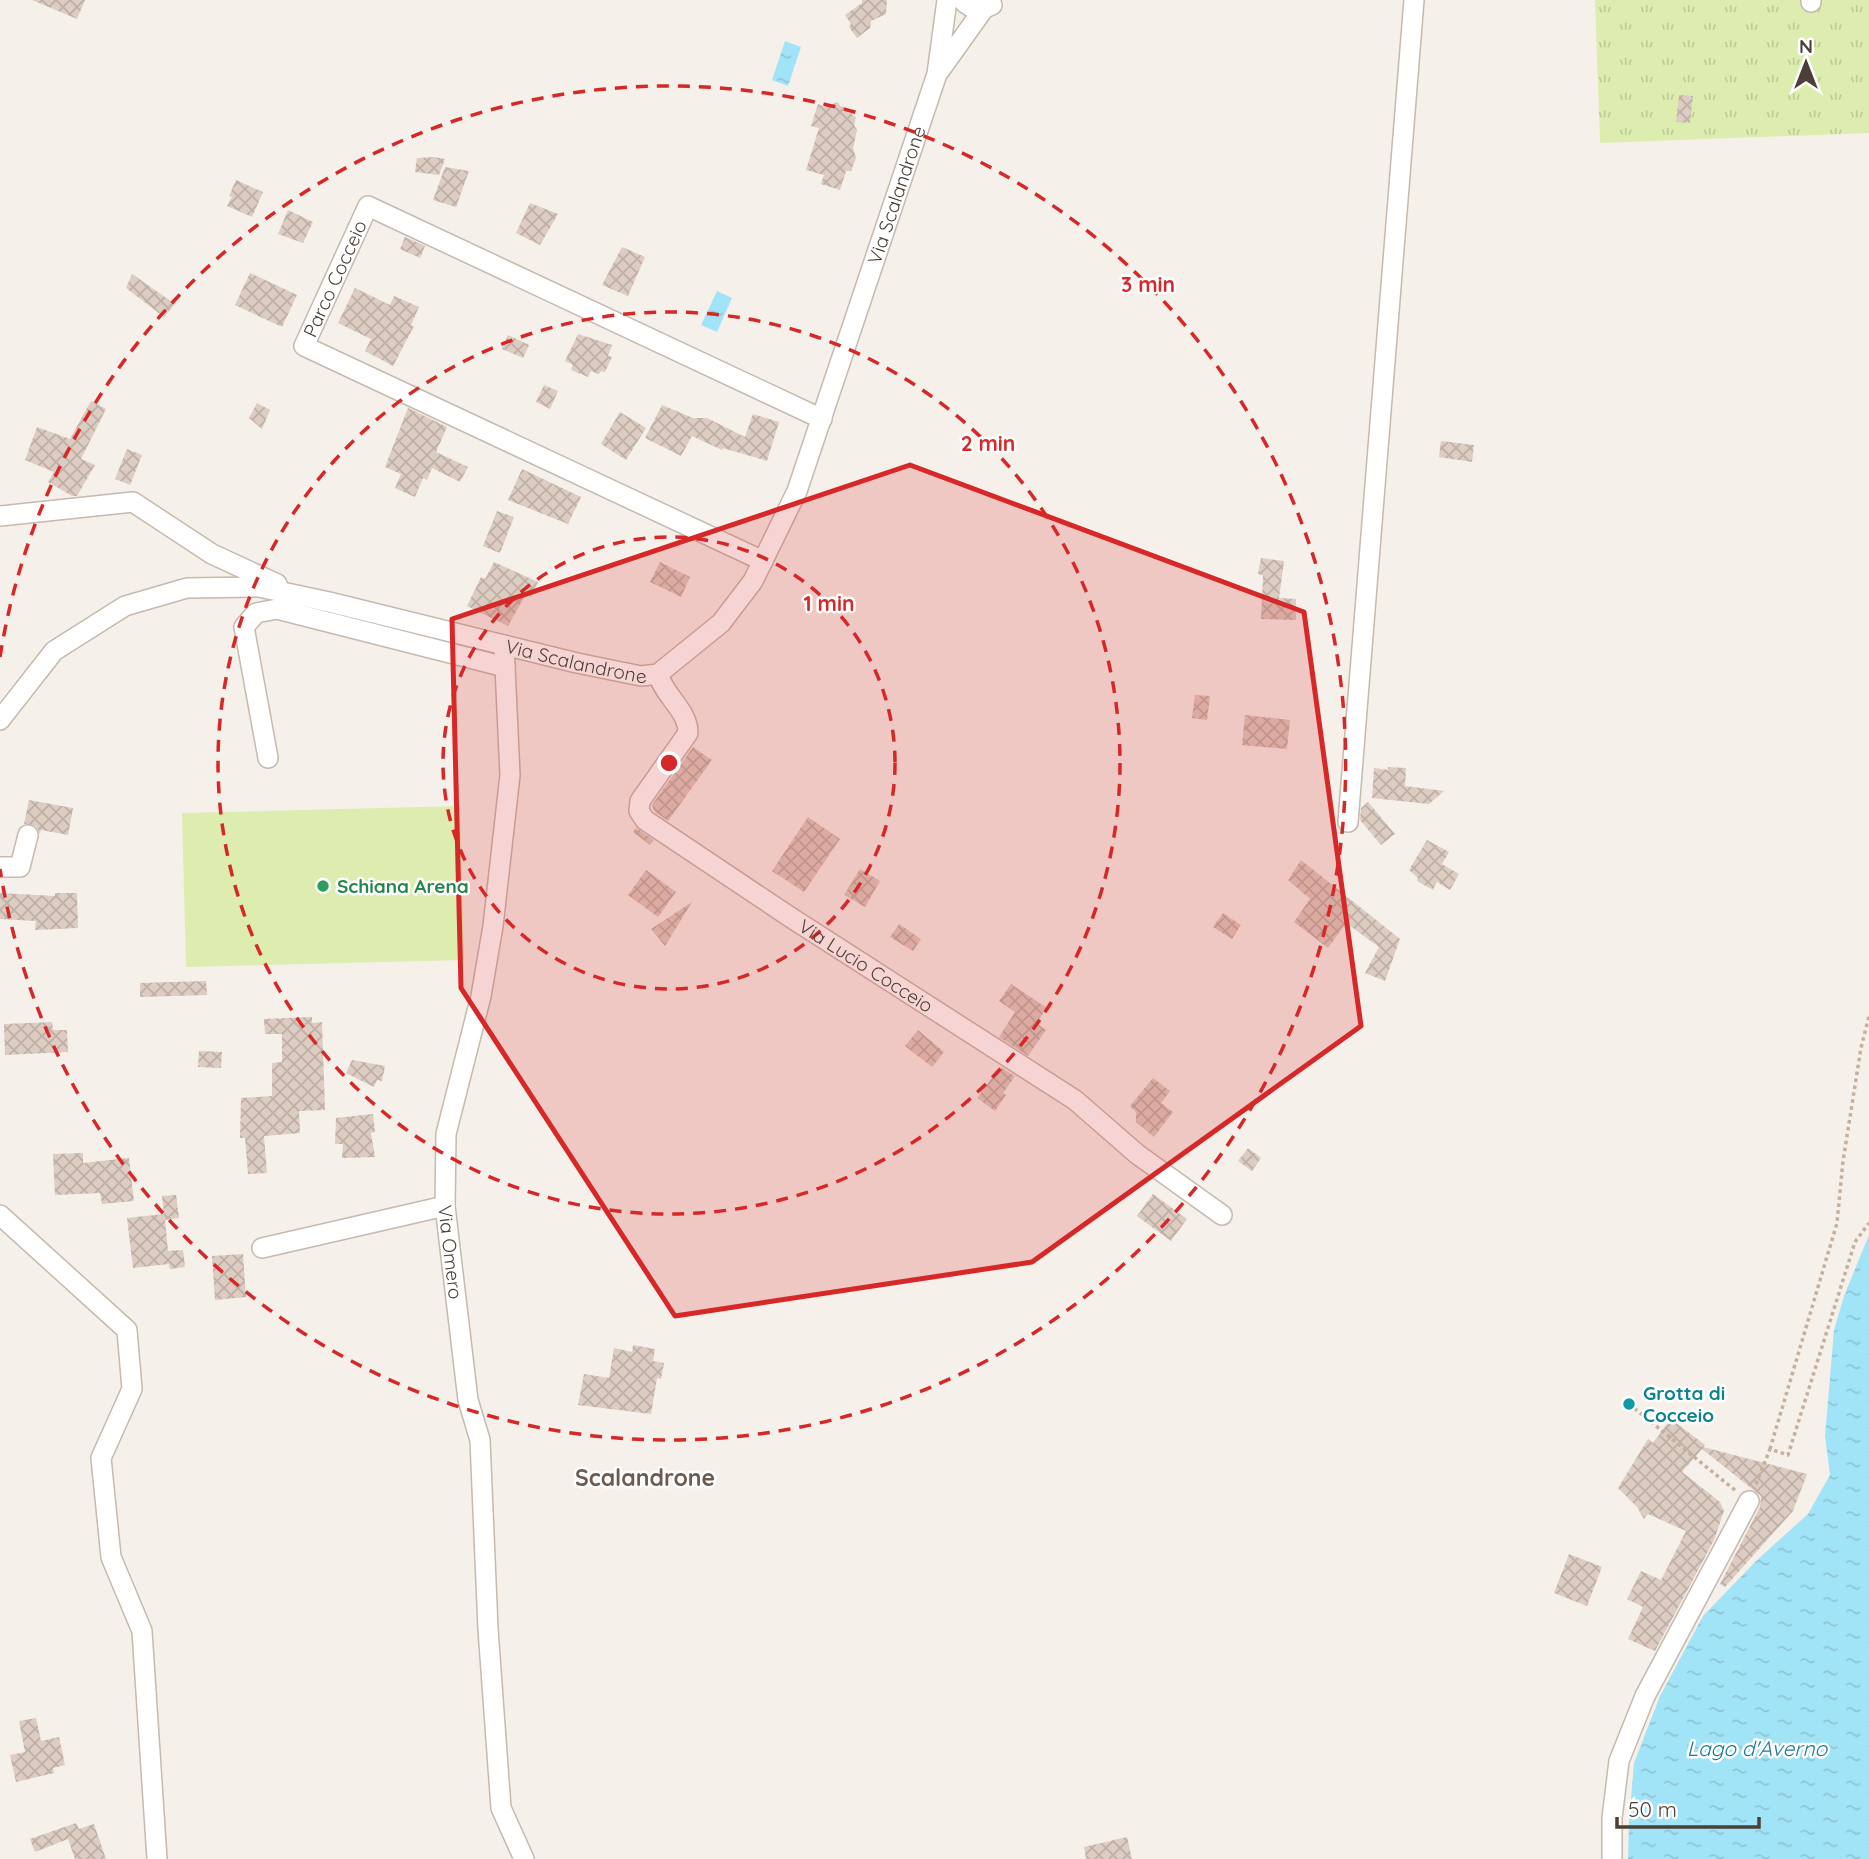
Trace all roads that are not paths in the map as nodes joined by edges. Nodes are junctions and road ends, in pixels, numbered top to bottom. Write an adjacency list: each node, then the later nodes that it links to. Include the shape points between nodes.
1 (947, 0): 5 (street)
2 (960, 0): 4 (street, via 969,7); 5 (street)
3 (1414, 0): 16 (street)
4 (992, 3): 6 (street)
5 (943, 34): 6 (street)
6 (937, 74): 7 (street, Via Scalandrone)
7 (822, 419): 9 (street, Via Scalandrone, via 797,492); 9 (street, Parco Cocceio, via 368,206 304,346)
8 (0, 516): 10 (street, via 133,502 212,554)
9 (763, 561): 13 (street, Via Scalandrone, via 721,623)
10 (303, 596): 11 (street, Via Scalandrone); 14 (street, Via Scalandrone, via 258,587 187,588 125,606 54,651)
11 (504, 645): 12 (street, Via Omero); 13 (street, Via Scalandrone, via 641,676)
12 (505, 667): 15 (street, via 277,609 256,613 244,626); 19 (street, Via Omero, via 510,775 481,996 446,1134)
13 (658, 674): 21 (street, Via Lucio Cocceio, via 684,716 688,733 640,801 639,811 645,820 1075,1100 1137,1154)
14 (0, 720)
15 (268, 758)
16 (1348, 822)
17 (28, 835): 18 (street, via 20,867)
18 (0, 867)
19 (445, 1206): 22 (street); 25 (street, Via Omero, via 468,1400 480,1440 501,1808)
20 (0, 1215): 24 (street, via 127,1330 132,1389 101,1458 111,1557 142,1630)
21 (1222, 1215)
22 (262, 1248)
23 (1749, 1502): 26 (street, via 1645,1696 1619,1761)
24 (157, 1859)
25 (524, 1859)
26 (1612, 1859)

